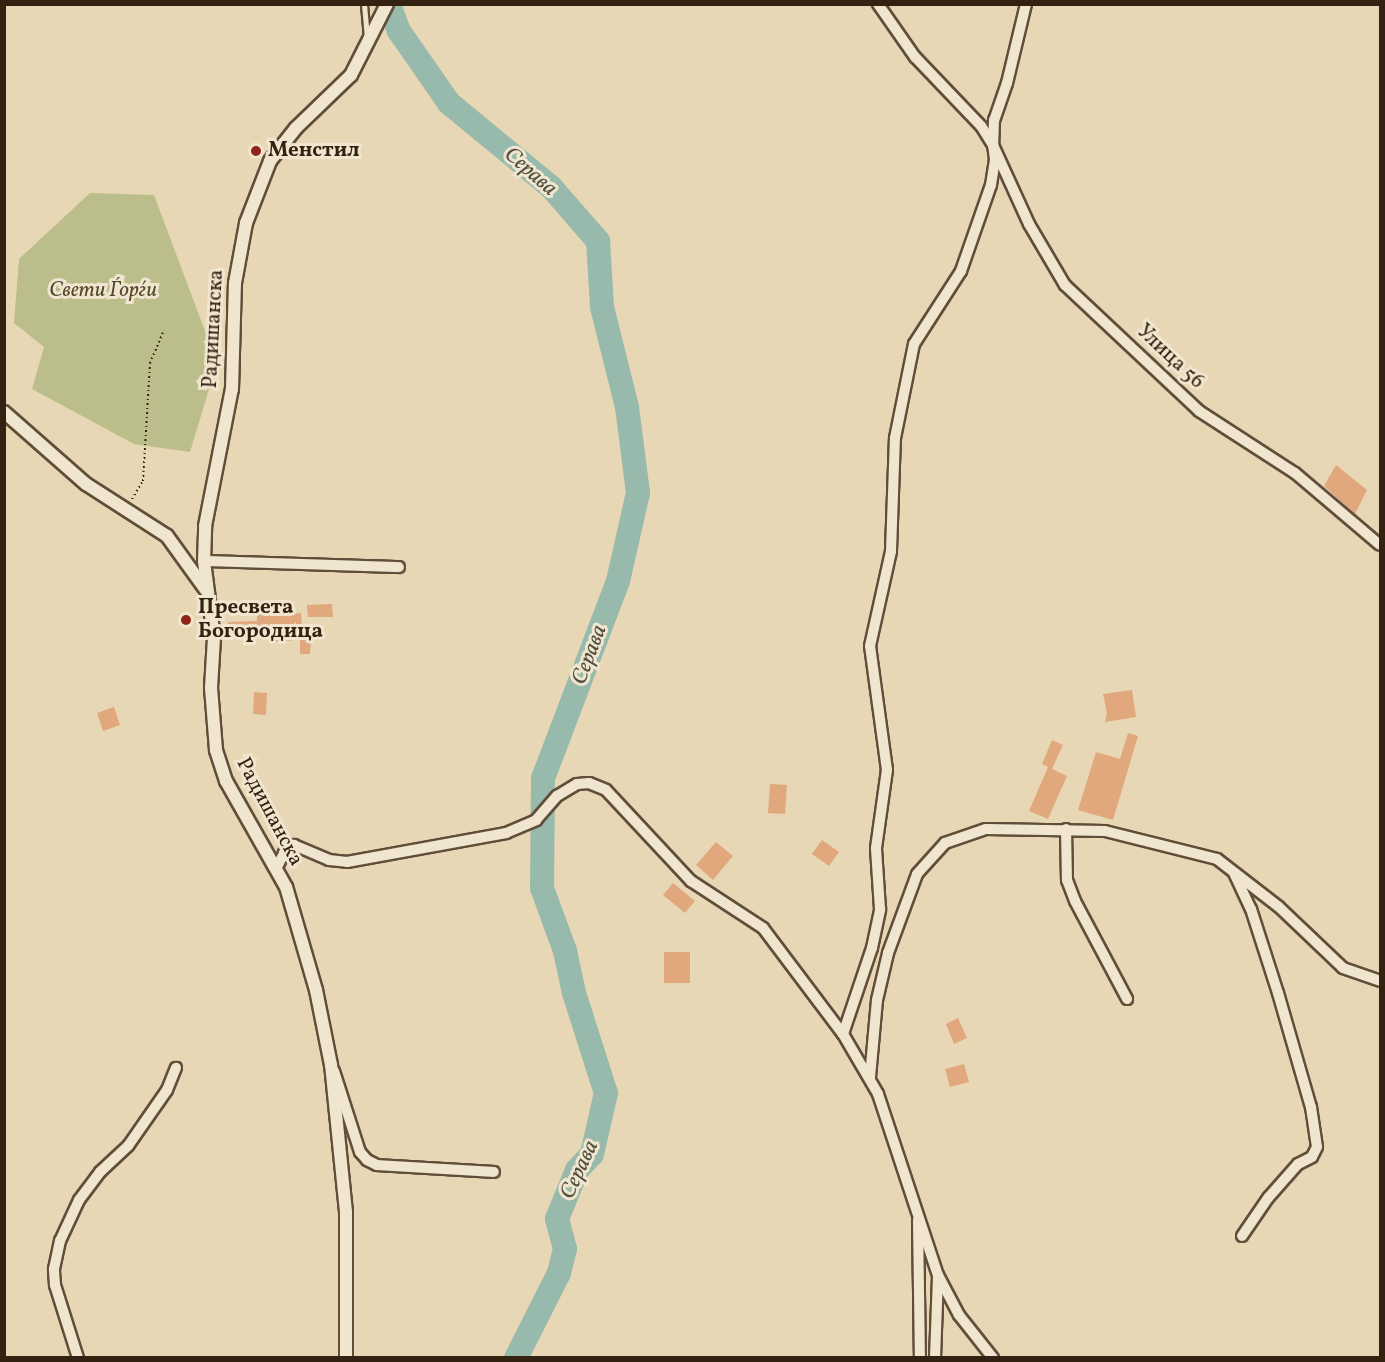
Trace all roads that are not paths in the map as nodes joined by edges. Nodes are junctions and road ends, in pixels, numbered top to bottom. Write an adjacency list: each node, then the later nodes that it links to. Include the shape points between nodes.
1 (364, 4): 5 (lane)
2 (387, 4): 5 (street, Радишанска)
3 (878, 4): 6 (street, via 915,57)
4 (1026, 4): 6 (street, via 994,120)
5 (368, 43): 9 (street, Радишанска, via 351,75 296,128 270,161 246,223 235,283 232,389 205,526)
6 (993, 145): 8 (street, Улица 56, via 1029,224 1065,285 1199,411 1294,473); 17 (street, via 994,171 961,271 914,344 895,438 891,551 870,646 887,770 876,848 880,909 872,948)
7 (4, 412): 11 (street, via 86,484 167,536)
8 (1380, 545)
9 (204, 561): 10 (street); 11 (street, Радишанска)
10 (399, 567)
11 (209, 596): 13 (street, Радишанска, via 214,638 212,719 216,750 226,781)
12 (1066, 829): 14 (street, via 1134,835 1199,852); 16 (street, via 1067,880); 20 (street, via 1004,826 965,833 945,843 917,874 888,953 877,1000)
13 (277, 867): 17 (street, via 284,853 294,845 329,860 347,862 506,832 536,820 565,789 590,783 613,796 691,881 764,928); 18 (street, Радишанска, via 301,934)
14 (1233, 870): 15 (street, via 1343,968); 23 (street, via 1251,909 1278,993 1311,1107 1317,1146 1312,1157 1298,1164 1268,1198)
15 (1380, 981)
16 (1127, 999)
17 (843, 1034): 20 (street)
18 (331, 1065): 21 (street, via 360,1152 367,1160 377,1165); 26 (street, Радишанска, via 346,1212)
19 (176, 1068): 25 (street, via 167,1090 135,1137 79,1200 60,1241 55,1285)
20 (870, 1077): 22 (street)
21 (494, 1172)
22 (918, 1204): 24 (street); 27 (street)
23 (1242, 1236)
24 (938, 1275): 28 (street); 29 (street, via 959,1315)
25 (79, 1356)
26 (346, 1358)
27 (920, 1358)
28 (935, 1358)
29 (993, 1358)

